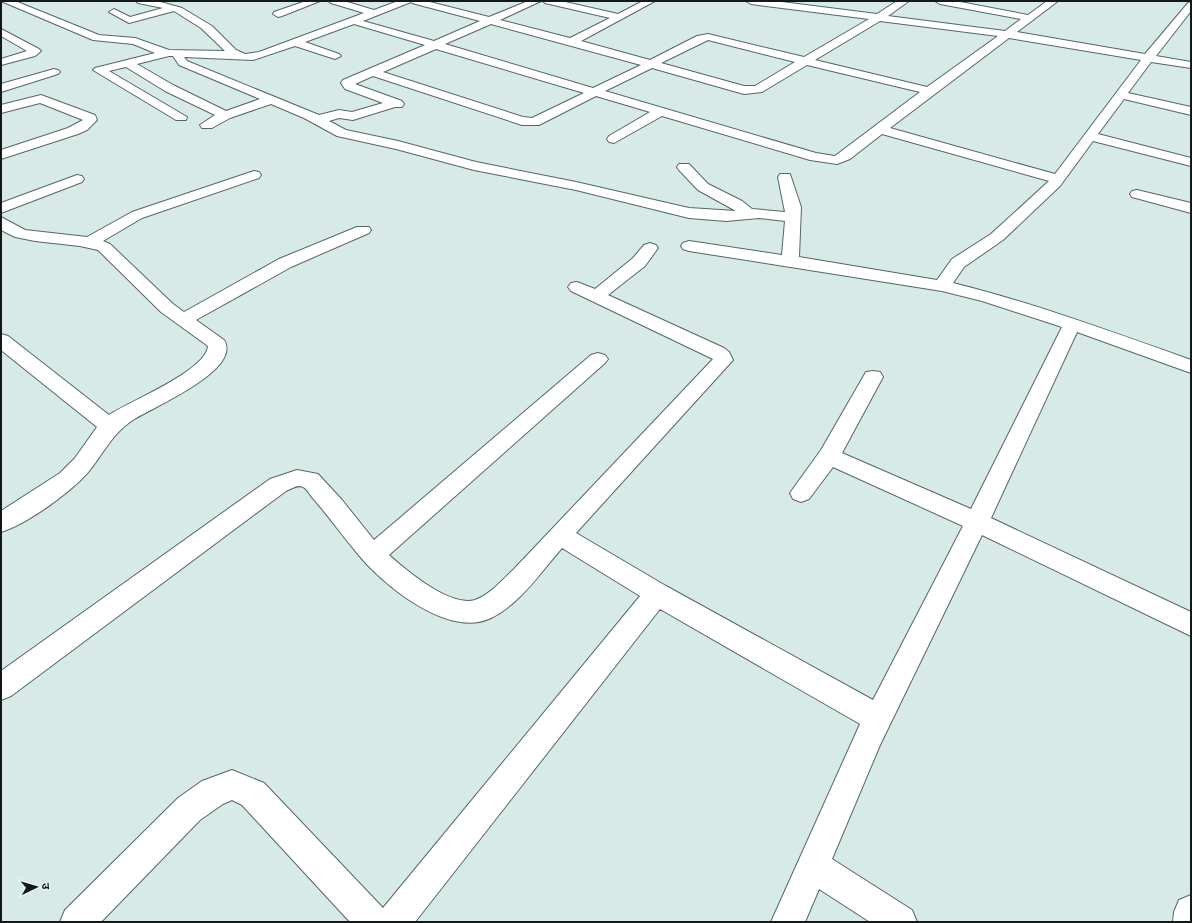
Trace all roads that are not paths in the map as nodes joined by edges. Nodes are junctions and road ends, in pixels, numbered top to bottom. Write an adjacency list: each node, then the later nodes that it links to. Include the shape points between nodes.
1 (6, 1): 33 (street, via 92,37 135,41 157,50)
2 (140, 1): 15 (street)
3 (315, 1): 20 (street)
4 (334, 1): 19 (street)
5 (407, 1): 19 (street)
6 (415, 1): 26 (street)
7 (536, 1): 26 (street)
8 (548, 1): 22 (street)
9 (650, 1): 22 (street)
10 (751, 1): 16 (street)
11 (816, 1): 16 (street)
12 (904, 1): 23 (street)
13 (940, 1): 17 (street)
14 (1049, 1): 24 (street)
15 (173, 8): 18 (street, via 130,20); 34 (street, via 211,31 227,49)
16 (802, 8): 23 (street)
17 (975, 8): 24 (street); 27 (street)
18 (114, 12)
19 (374, 13): 25 (street)
20 (278, 14)
21 (1187, 16): 36 (street)
22 (620, 17): 31 (street)
23 (878, 18): 27 (street); 37 (street)
24 (1029, 18): 29 (street)
25 (354, 21): 30 (street); 32 (street)
26 (491, 21): 31 (street); 32 (street)
27 (954, 27): 29 (street)
28 (1, 32): 38 (street, via 35,51)
29 (1007, 34): 36 (street); 45 (street)
30 (293, 42): 34 (street, via 257,56); 35 (street)
31 (571, 42): 40 (street)
32 (435, 45): 43 (street); 46 (street)
33 (174, 53): 34 (street); 39 (street); 48 (street, via 183,63)
34 (238, 55)
35 (335, 56)
36 (1148, 58): 41 (street); 47 (street)
37 (803, 61): 40 (street, via 708,37 701,38); 40 (street, via 758,89 751,90); 45 (street)
38 (1, 62)
39 (127, 62): 52 (street, via 169,88); 53 (street, via 98,70)
40 (651, 64): 46 (street)
41 (1191, 65)
42 (54, 72): 44 (street)
43 (373, 72): 46 (street, via 529,122 539,121); 54 (street, via 350,81 347,85 396,103 353,116 339,114)
44 (1, 88)
45 (929, 91): 56 (street)
46 (595, 93): 51 (street)
47 (1121, 95): 50 (street); 57 (street)
48 (271, 100): 52 (street); 54 (street)
49 (1, 109): 59 (street, via 41,99 91,120 73,131)
50 (1191, 111)
51 (660, 112): 56 (street, via 829,160 845,156); 58 (street)
52 (225, 115): 55 (street)
53 (181, 117)
54 (317, 120): 69 (street, via 342,133 398,144 474,166 576,186 668,209 708,215)
55 (207, 125)
56 (880, 129): 64 (street)
57 (1090, 136): 60 (street); 64 (street)
58 (614, 139)
59 (3, 153)
60 (1191, 162)
61 (684, 167): 69 (street, via 703,187 737,204)
62 (254, 175): 75 (street, via 137,215)
63 (785, 177): 70 (street, via 793,207)
64 (1058, 179): 79 (street, via 997,237 958,263)
65 (78, 180): 67 (street)
66 (1137, 194): 68 (street)
67 (1, 208)
68 (1191, 208)
69 (749, 214): 70 (street)
70 (793, 218): 78 (street)
71 (1, 222): 73 (street, via 4,226)
72 (362, 230): 82 (street, via 285,263)
73 (22, 233): 74 (street); 75 (street, via 55,240)
74 (1, 242)
75 (90, 242): 82 (street, via 104,247 166,308)
76 (689, 246): 78 (street)
77 (650, 248): 81 (street, via 639,262)
78 (790, 261): 79 (street)
79 (942, 286): 83 (street, via 988,297)
80 (577, 287): 81 (street)
81 (596, 296): 93 (street, via 717,352 723,360)
82 (183, 320): 88 (street, via 217,344 216,355 197,374)
83 (1072, 324): 86 (street); 91 (street)
84 (1, 340): 88 (street)
85 (598, 359): 94 (street)
86 (1191, 367)
87 (873, 376): 89 (street)
88 (109, 426): 92 (street, via 76,471 60,485)
89 (829, 456): 90 (street); 91 (street)
90 (800, 493)
91 (977, 522): 96 (street); 98 (street)
92 (1, 523)
93 (560, 535): 94 (street, via 498,600 480,611 459,612 442,606 413,588); 95 (street)
94 (373, 555): 97 (street, via 335,507 310,481 289,479 278,484)
95 (656, 594): 98 (street); 103 (street)
96 (1191, 624)
97 (1, 687)
98 (878, 718): 99 (street)
99 (814, 866): 104 (street); 105 (street)
100 (1191, 912): 106 (street)
101 (77, 922): 102 (street, via 190,809 213,792 232,785 254,794)
102 (374, 922)
103 (393, 922)
104 (788, 922)
105 (900, 922)
106 (1190, 922)

